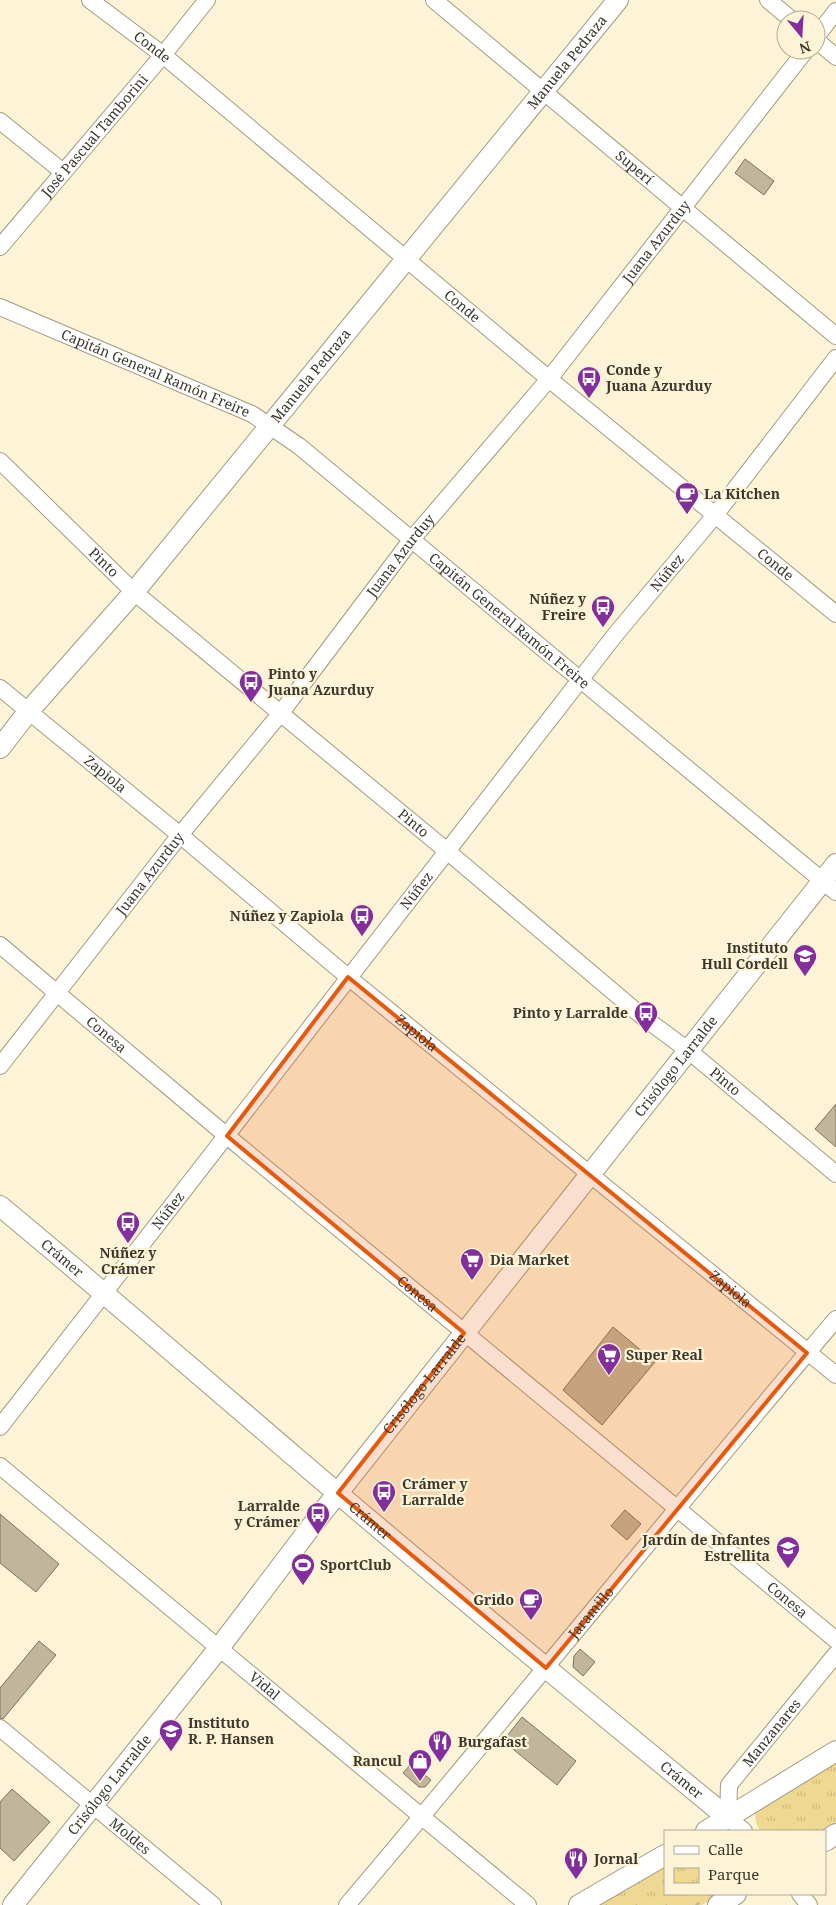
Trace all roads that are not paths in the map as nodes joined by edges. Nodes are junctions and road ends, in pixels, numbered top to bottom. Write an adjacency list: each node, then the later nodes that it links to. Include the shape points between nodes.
1 (90, 0): 10 (street, Conde)
2 (206, 0): 10 (street, José Pascual Tamborini)
3 (434, 0): 13 (street, Superí)
4 (618, 0): 13 (street, Manuela Pedraza)
5 (768, 0): 6 (street)
6 (780, 10)
7 (836, 11): 8 (street)
8 (826, 24)
9 (826, 48): 11 (street)
10 (163, 55): 15 (street, José Pascual Tamborini); 18 (street, Conde)
11 (836, 57)
12 (798, 60): 16 (street, Juana Azurduy)
13 (543, 91): 16 (street, Superí); 18 (street, Manuela Pedraza)
14 (0, 121): 15 (street)
15 (63, 172): 17 (street, José Pascual Tamborini)
16 (684, 209): 20 (street, Superí); 22 (street, Juana Azurduy)
17 (0, 248)
18 (405, 259): 22 (street, Conde); 23 (street, Manuela Pedraza)
19 (0, 307): 23 (street, Capitán General Ramón Freire, via 252,414)
20 (836, 336)
21 (836, 358): 25 (street, Núñez)
22 (549, 379): 25 (street, Conde); 26 (street, Juana Azurduy)
23 (268, 426): 26 (street, Capitán General Ramón Freire, via 299,446); 27 (street, Manuela Pedraza)
24 (0, 461): 27 (street, Pinto)
25 (716, 514): 28 (street, Conde); 29 (street, Núñez)
26 (412, 539): 29 (street, Capitán General Ramón Freire); 32 (street, Juana Azurduy)
27 (134, 592): 31 (street, Manuela Pedraza); 32 (street, Pinto)
28 (836, 614)
29 (579, 680): 35 (street, Núñez); 37 (street, Capitán General Ramón Freire)
30 (0, 688): 31 (street, Zapiola)
31 (28, 712): 33 (street, Manuela Pedraza); 34 (street, Zapiola)
32 (280, 714): 34 (street, Juana Azurduy); 35 (street, Pinto)
33 (0, 748)
34 (180, 835): 39 (street, Zapiola); 40 (street, Juana Azurduy)
35 (447, 851): 39 (street, Núñez); 41 (street, Pinto, via 648,1021)
36 (836, 864): 37 (street, Crisólogo Larralde)
37 (829, 886): 41 (street, Crisólogo Larralde)
38 (0, 945): 40 (street, Conesa)
39 (348, 977): 43 (street, Núñez); 44 (street, Zapiola)
40 (57, 993): 42 (street, Juana Azurduy); 43 (street, Conesa)
41 (689, 1051): 44 (street, Crisólogo Larralde); 45 (street, Pinto)
42 (0, 1066)
43 (227, 1136): 47 (street, Núñez); 49 (street, Conesa)
44 (591, 1174): 49 (street, Crisólogo Larralde); 50 (street, Zapiola)
45 (836, 1174)
46 (0, 1206): 47 (street, Crámer)
47 (104, 1293): 52 (street, Núñez); 54 (street, Crámer)
48 (836, 1319): 50 (street, Jaramillo)
49 (464, 1333): 54 (street, Crisólogo Larralde); 55 (street, Conesa)
50 (807, 1353): 51 (street, Zapiola); 55 (street, Jaramillo)
51 (836, 1375)
52 (0, 1427)
53 (0, 1466): 57 (street, Vidal)
54 (338, 1493): 57 (street, Crisólogo Larralde); 59 (street, Crámer)
55 (676, 1508): 56 (street, Conesa); 59 (street, Jaramillo)
56 (836, 1640)
57 (219, 1648): 62 (street, Crisólogo Larralde); 63 (street, Vidal)
58 (836, 1654): 64 (street, Manzanares, via 729,1786)
59 (546, 1668): 63 (street, Jaramillo); 64 (street, Crámer)
60 (0, 1728): 62 (street, Moldes)
61 (836, 1751): 64 (street)
62 (94, 1805): 70 (street, Crisólogo Larralde); 71 (street, Moldes)
63 (422, 1817): 72 (street, Jaramillo); 73 (street, Vidal)
64 (728, 1818): 65 (street); 66 (street, Crámer)
65 (708, 1830)
66 (743, 1830)
67 (664, 1856): 74 (street)
68 (734, 1895): 75 (street)
69 (801, 1895): 76 (street)
70 (13, 1905)
71 (213, 1905)
72 (347, 1905)
73 (528, 1905)
74 (579, 1905)
75 (718, 1905)
76 (809, 1905)

